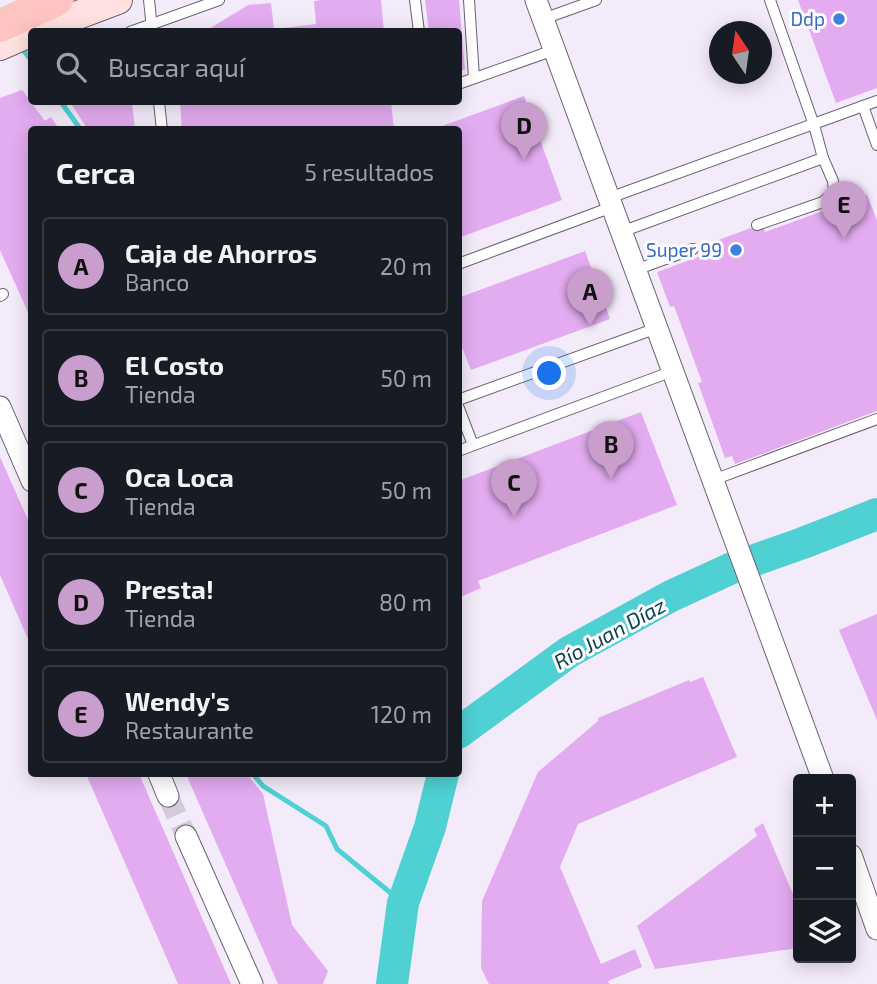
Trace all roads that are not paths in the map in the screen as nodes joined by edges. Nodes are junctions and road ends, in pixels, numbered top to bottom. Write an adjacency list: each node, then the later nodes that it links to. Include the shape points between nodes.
1 (118, 0): 9 (street)
2 (149, 0): 11 (lane)
3 (219, 0): 11 (lane)
4 (415, 0): 12 (lane)
5 (468, 0): 15 (lane)
6 (596, 0): 8 (lane)
7 (770, 0): 20 (lane)
8 (539, 10): 14 (street)
9 (40, 18): 10 (main road); 13 (street)
10 (0, 26)
11 (152, 28)
12 (418, 28)
13 (0, 46)
14 (554, 50): 15 (lane); 24 (street)
15 (474, 78): 16 (lane)
16 (462, 82)
17 (877, 102): 19 (lane)
18 (159, 105): 21 (lane)
19 (863, 106): 20 (lane); 22 (lane)
20 (814, 125): 23 (lane); 24 (lane)
21 (162, 126)
22 (877, 145)
23 (823, 158): 25 (lane, via 834,192 823,202); 26 (lane)
24 (610, 203): 26 (street); 28 (lane)
25 (757, 225)
26 (621, 232): 29 (street)
27 (693, 249): 29 (lane)
28 (462, 262)
29 (635, 270): 30 (street)
30 (657, 328): 31 (street); 32 (lane)
31 (673, 371): 36 (lane); 39 (street)
32 (462, 399)
33 (0, 407): 38 (street)
34 (462, 416): 36 (lane)
35 (877, 419): 39 (lane)
36 (473, 445): 37 (lane)
37 (462, 449)
38 (28, 472)
39 (716, 489): 40 (street)
40 (821, 774)
41 (160, 777): 42 (street)
42 (169, 796)
43 (186, 836): 46 (street)
44 (856, 869): 45 (street)
45 (877, 929)
46 (252, 984)

